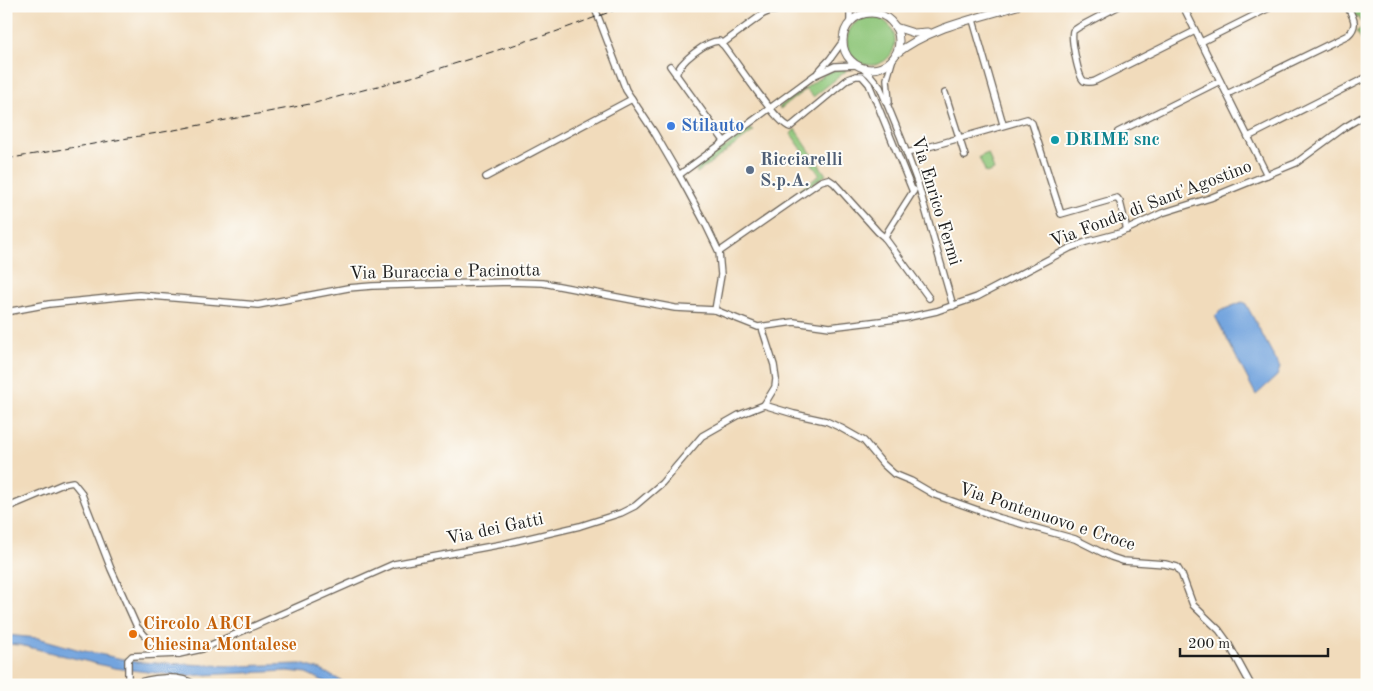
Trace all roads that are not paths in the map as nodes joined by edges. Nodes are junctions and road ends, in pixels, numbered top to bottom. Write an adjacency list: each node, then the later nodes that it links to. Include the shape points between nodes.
1 (594, 6): 28 (street)
2 (850, 6): 12 (street)
3 (1017, 6): 8 (street)
4 (1119, 6): 14 (street, via 1072,33 1084,81 1102,78)
5 (1183, 6): 14 (street)
6 (1274, 6): 17 (street)
7 (1347, 6): 27 (street, via 1355,25 1350,33)
8 (1006, 8): 11 (street)
9 (778, 10): 18 (street, via 763,14)
10 (867, 10): 12 (street); 13 (street, via 885,16)
11 (973, 20): 15 (street); 32 (street)
12 (850, 22): 16 (street, via 844,31)
13 (895, 27): 15 (street, via 914,33); 19 (street, via 899,41)
14 (1195, 31): 17 (street)
15 (935, 32): 19 (street, via 920,38)
16 (843, 41): 21 (street, via 847,55); 23 (street)
17 (1201, 42): 25 (street)
18 (722, 44): 22 (street, via 718,41 708,44 680,64); 30 (street)
19 (893, 57): 21 (street, via 878,68); 29 (street, via 887,83)
20 (670, 66): 22 (street)
21 (859, 66): 23 (street, via 835,66); 29 (street, via 876,82)
22 (676, 74): 36 (street)
23 (815, 75): 30 (street)
24 (1367, 78): 35 (street)
25 (1220, 81): 27 (street); 33 (street)
26 (945, 93): 34 (street)
27 (1227, 94): 35 (street)
28 (632, 99): 39 (street); 41 (street)
29 (889, 107): 37 (street, Via Enrico Fermi)
30 (770, 108): 36 (street); 43 (street, via 790,127 848,79 862,76 869,84)
31 (1367, 114): 40 (street, Via Fonda di Sant'Agostino, via 1345,126 1301,161)
32 (1003, 124): 34 (street); 44 (street, via 1025,118 1030,121 1061,214 1117,198)
33 (1118, 132)
34 (959, 137): 37 (street); 38 (street)
35 (1248, 137): 40 (street)
36 (724, 141): 39 (street)
37 (907, 153): 42 (street, Via Enrico Fermi)
38 (965, 156)
39 (679, 175): 46 (street)
40 (1267, 175): 44 (street, Via Fonda di Sant'Agostino, via 1162,213)
41 (486, 176)
42 (918, 184): 43 (street); 48 (street, Via Enrico Fermi)
43 (913, 192): 45 (street)
44 (1127, 230): 48 (street, Via Fonda di Sant'Agostino, via 1070,248 987,292)
45 (885, 238): 46 (street, via 834,183 825,179); 47 (street)
46 (719, 252): 49 (street, via 721,275)
47 (929, 298)
48 (953, 306): 51 (street, Via Fonda di Sant'Agostino, via 905,318 830,327 794,322)
49 (715, 310): 50 (street, Via Buraccia e Pacinotta, via 675,308 529,282 372,286 258,305 138,295 48,304); 51 (street, Via Buraccia e Pacinotta)
50 (6, 312)
51 (762, 328): 52 (street, via 776,378)
52 (764, 405): 54 (street, Via dei Gatti, via 702,436 662,483 635,506 621,513 503,544 394,564 202,649); 58 (street, Via Pontenuovo e Croce, via 833,424 864,441 894,474 935,495 1075,539 1117,559 1177,567 1193,605 1223,636)
53 (6, 508): 54 (street, via 73,482 81,492 137,627 150,641 173,648)
54 (179, 654): 55 (street, Via dei Gatti, via 134,656 129,660)
55 (128, 685)
56 (133, 685): 57 (street, via 152,678 182,679)
57 (195, 685)
58 (1251, 685)

